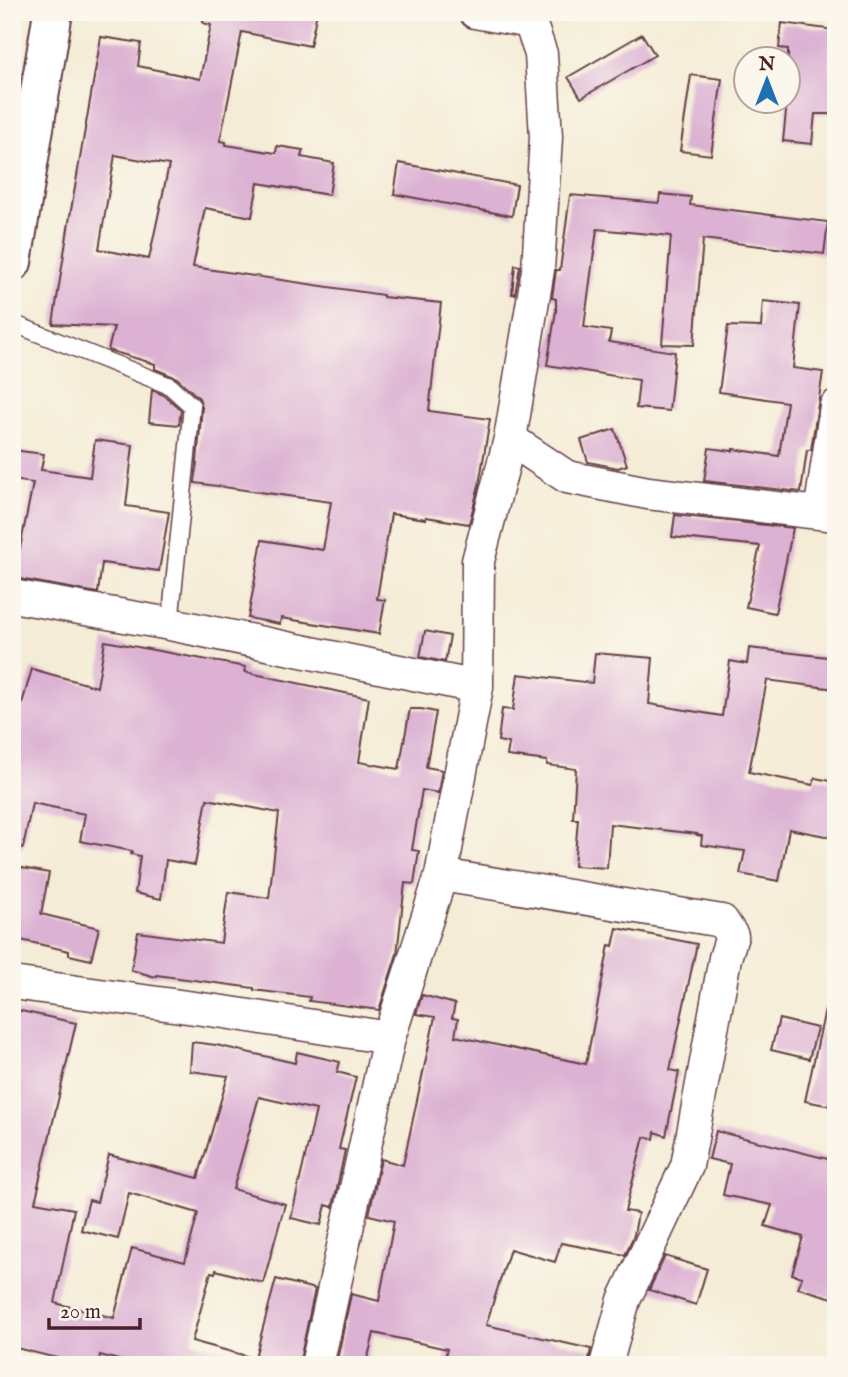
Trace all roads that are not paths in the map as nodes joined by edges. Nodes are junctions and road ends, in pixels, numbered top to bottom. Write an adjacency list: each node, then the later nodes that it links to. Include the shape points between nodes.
1 (53, 12): 3 (street)
2 (475, 12): 6 (street, via 530,22 541,54 547,137 538,270)
3 (12, 262)
4 (12, 323): 9 (lane, via 170,386 192,406)
5 (836, 406): 7 (street)
6 (510, 439): 7 (street, via 567,477 648,493); 10 (street, via 478,561)
7 (828, 514)
8 (12, 596): 9 (street)
9 (170, 624): 10 (street)
10 (477, 687): 11 (street)
11 (441, 875): 13 (street); 15 (street, via 722,921 732,936 687,1166 624,1300)
12 (12, 983): 13 (street)
13 (389, 1038): 14 (street)
14 (317, 1365)
15 (606, 1365)

